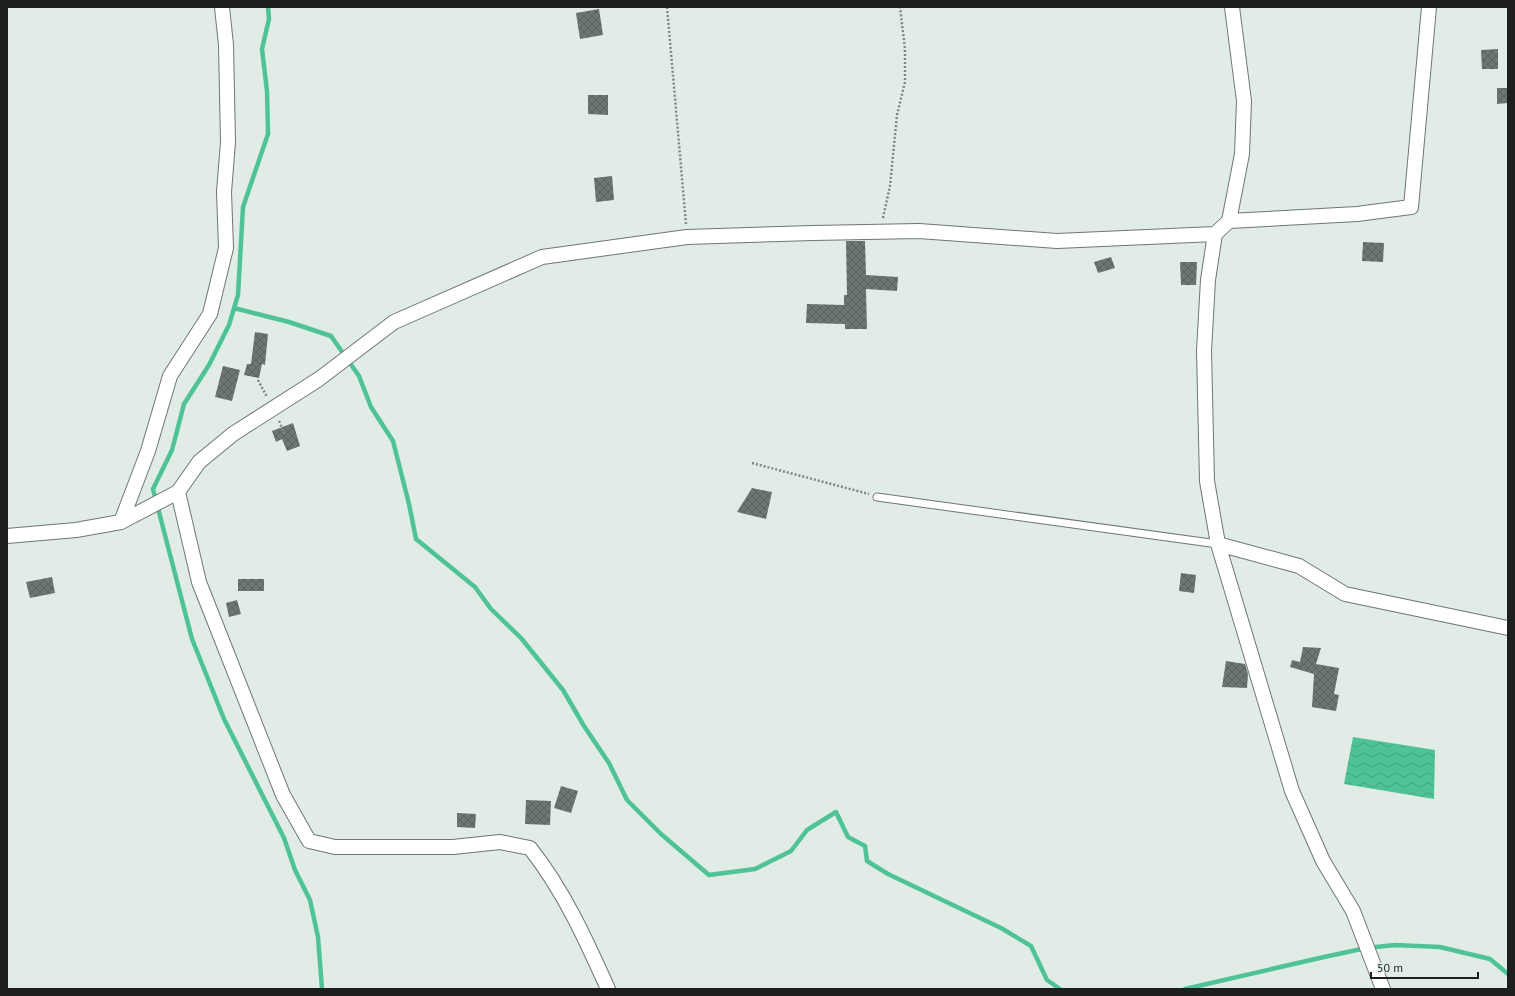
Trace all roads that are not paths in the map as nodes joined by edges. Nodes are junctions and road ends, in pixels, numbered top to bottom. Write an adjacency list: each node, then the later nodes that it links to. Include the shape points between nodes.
1 (222, 7): 8 (street, via 226,45 228,142 224,192 226,248 210,314 170,376 148,451)
2 (1232, 7): 4 (street, via 1244,101 1242,154)
3 (1429, 7): 4 (street, via 1411,207 1357,214)
4 (1229, 221): 5 (street)
5 (1215, 234): 6 (street, via 1057,241 918,231 687,237 542,257 394,322 319,378 232,434 199,462); 10 (street, via 1208,280 1204,351 1207,481)
6 (178, 492): 8 (street); 12 (street, via 199,582 283,795 309,841 335,847 453,847 500,842 530,848 546,868 579,927)
7 (877, 496): 10 (lane)
8 (121, 522): 9 (street, via 76,530)
9 (7, 536)
10 (1218, 544): 11 (street, via 1299,566 1345,594); 13 (street, via 1292,791 1323,861 1353,911)
11 (1508, 628)
12 (608, 989)
13 (1383, 989)

